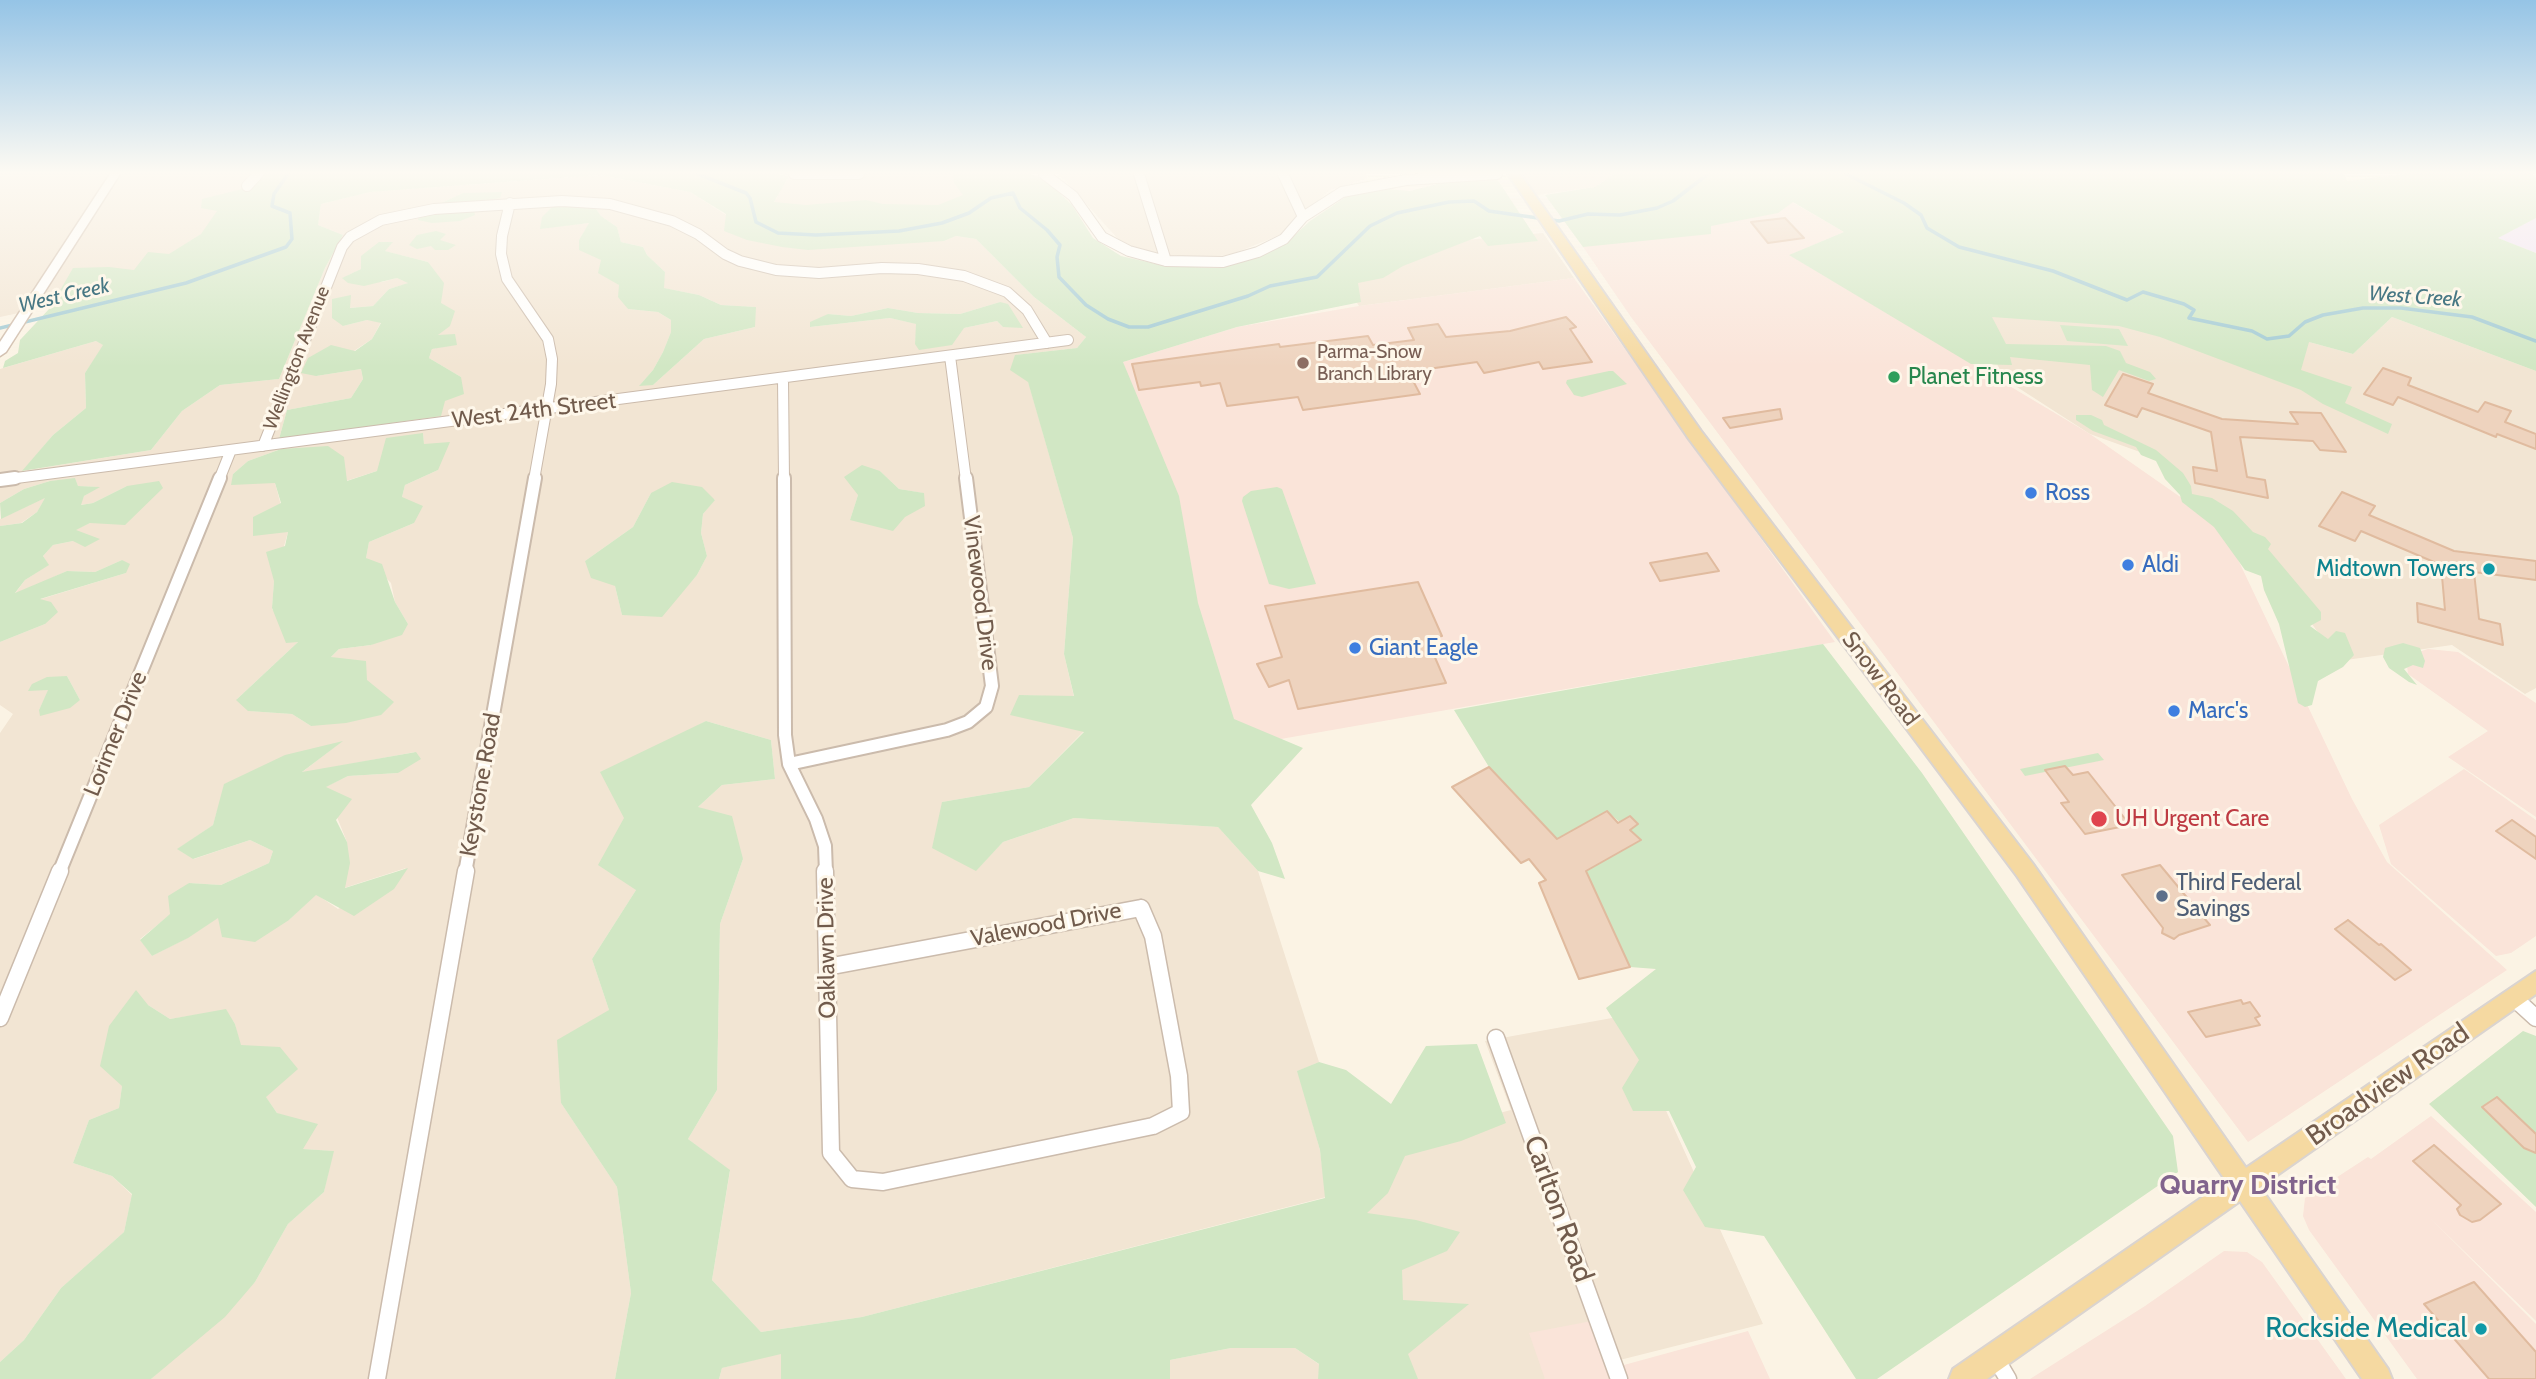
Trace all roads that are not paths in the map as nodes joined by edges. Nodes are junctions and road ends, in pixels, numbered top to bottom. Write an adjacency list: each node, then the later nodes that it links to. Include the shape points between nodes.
1 (73, 238): 13 (street)
2 (349, 238): 10 (street)
3 (502, 238): 16 (street, Keystone Road, via 507,279 548,339 552,359)
4 (704, 238): 12 (street, via 740,261 776,270 918,269 964,276 1007,292 1027,310)
5 (1105, 238): 9 (street)
6 (1159, 238): 9 (street)
7 (1285, 238): 9 (street, via 1223,262)
8 (1558, 238): 28 (main road, Snow Road, via 1702,444 2025,870)
9 (1166, 261)
10 (331, 270): 17 (street, Wellington Avenue)
11 (1068, 340): 12 (street, West 24th Street)
12 (1047, 343): 14 (street, West 24th Street)
13 (3, 347)
14 (950, 356): 15 (street, West 24th Street); 20 (street, Vinewood Drive, via 992,686 986,707 968,722 947,730)
15 (783, 379): 16 (street, West 24th Street); 20 (street, Oaklawn Drive, via 785,734)
16 (546, 409): 17 (street, West 24th Street); 30 (street, Keystone Road)
17 (262, 446): 18 (street, West 24th Street)
18 (231, 450): 19 (street, West 24th Street); 24 (street, Lorimer Drive)
19 (0, 480)
20 (789, 764): 21 (street, Oaklawn Drive, via 825,846)
21 (827, 967): 27 (street, Valewood Drive, via 1141,908 1153,936 1179,1076); 27 (street, Oaklawn Drive, via 831,1153 852,1180 883,1182 1153,1126)
22 (2536, 981): 23 (main road, Broadview Road)
23 (2513, 997): 25 (street); 28 (main road, Broadview Road)
24 (0, 1018)
25 (2536, 1018)
26 (1496, 1038): 31 (street, Carlton Road)
27 (1181, 1112)
28 (2243, 1185): 29 (main road, Broadview Road); 33 (main road, Snow Road)
29 (2002, 1368): 32 (main road, Broadview Road)
30 (377, 1379)
31 (1619, 1379)
32 (1963, 1379)
33 (2378, 1379)

